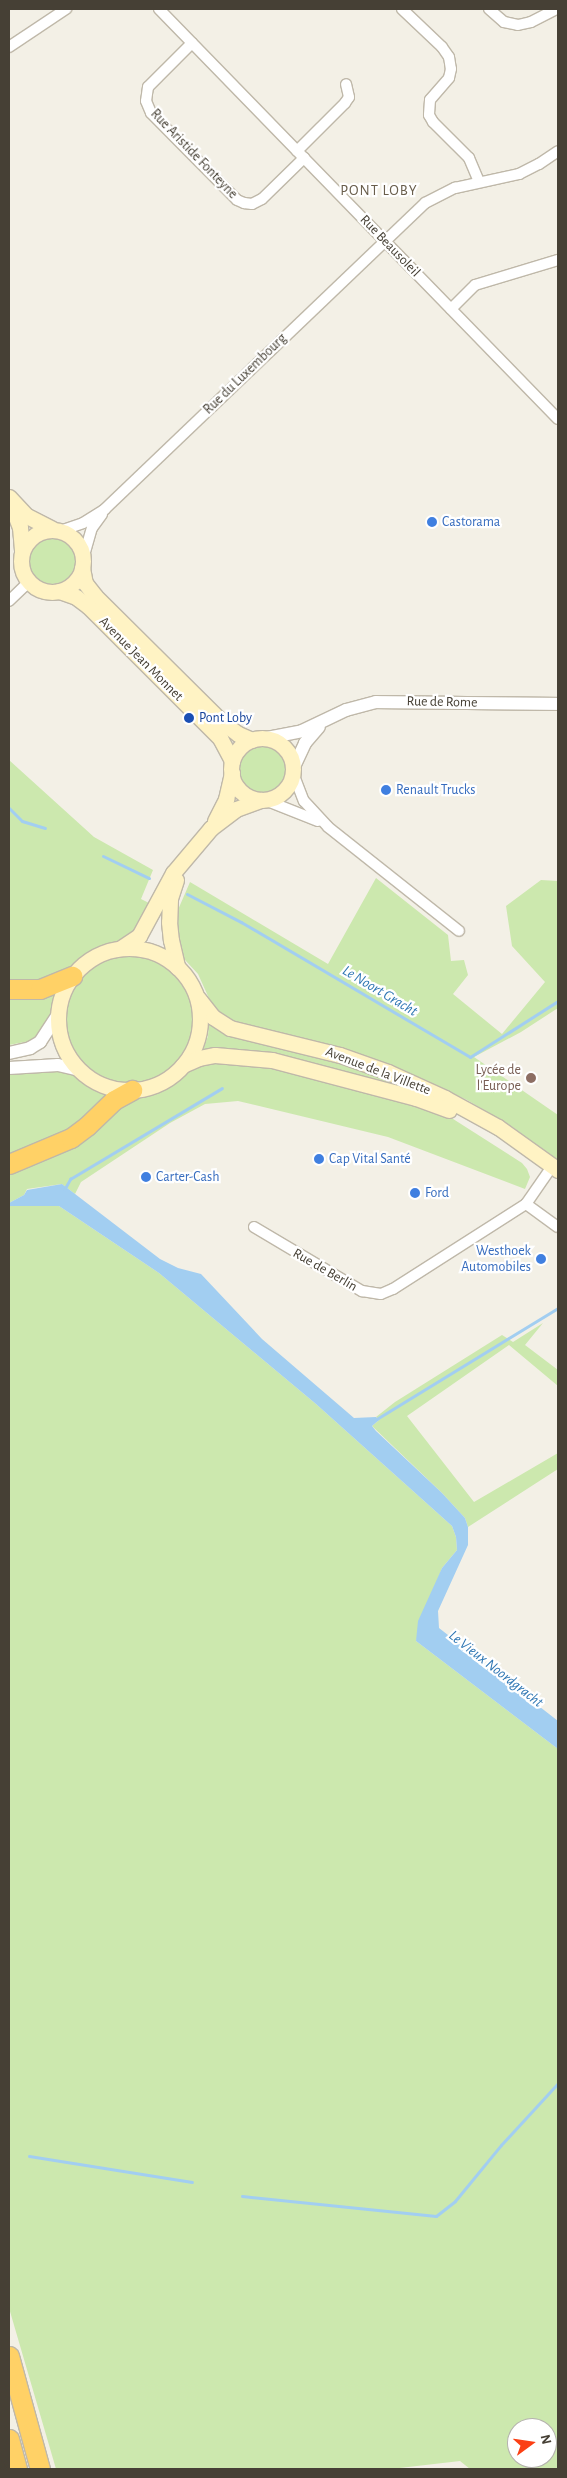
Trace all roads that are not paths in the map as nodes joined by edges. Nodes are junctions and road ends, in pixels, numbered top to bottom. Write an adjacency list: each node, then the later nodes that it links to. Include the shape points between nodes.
1 (66, 9): 7 (street)
2 (159, 9): 6 (street, Rue Beausoleil)
3 (402, 9): 11 (street, via 449,57 449,78 430,100 429,115 469,158)
4 (489, 9): 5 (street, via 504,22 518,25)
5 (556, 9)
6 (192, 42): 10 (street, Rue Beausoleil); 10 (street, Rue Aristide Fonteyne, via 148,87 146,101 151,113 237,200 244,203 252,204 262,199)
7 (9, 47)
8 (346, 84): 10 (street, via 349,97)
9 (558, 151): 11 (street, Rue du Luxembourg, via 525,171)
10 (301, 154): 12 (street, Rue Beausoleil)
11 (478, 182): 12 (street, Rue du Luxembourg, via 435,196)
12 (385, 240): 14 (street, Rue Beausoleil); 17 (street, Rue du Luxembourg)
13 (558, 260): 14 (street, via 475,285)
14 (451, 309): 15 (street, Rue Beausoleil)
15 (558, 419)
16 (9, 499): 18 (main road, via 27,516); 19 (main road, via 20,527)
17 (105, 509): 18 (street, Rue du Luxembourg, via 83,523); 20 (street, Rue du Luxembourg, via 92,528)
18 (56, 530): 19 (main road, via 34,535); 20 (main road, via 76,541)
19 (22, 550): 21 (main road, via 21,568)
20 (82, 564): 22 (main road, via 73,583); 27 (main road, Avenue Jean Monnet, via 85,583 95,596 227,726)
21 (29, 582): 22 (main road, via 44,591); 23 (street)
22 (59, 591): 28 (main road, Avenue Jean Monnet, via 88,606 220,738)
23 (9, 601)
24 (558, 704): 25 (street, Rue de Rome, via 385,701 357,706)
25 (329, 719): 26 (street, Rue de Rome, via 302,731); 29 (street, Rue de Rome, via 305,743)
26 (267, 738): 27 (main road); 29 (main road, via 286,749)
27 (252, 740): 28 (main road, via 240,747)
28 (232, 767): 30 (main road, via 236,786 243,793); 32 (main road, via 226,799)
29 (293, 771): 30 (main road, via 290,784 283,792); 31 (street, via 304,800)
30 (263, 800): 31 (street, via 299,812); 32 (main road, via 230,812)
31 (328, 827): 34 (street)
32 (211, 828): 33 (main road)
33 (186, 856): 35 (main road, via 173,873 139,936); 36 (main road, via 173,888 170,906 171,940)
34 (460, 931)
35 (119, 949): 36 (main road, via 148,951); 37 (main road, via 92,959)
36 (177, 967): 39 (main road)
37 (73, 976): 38 (highway, via 40,989); 40 (main road, via 63,994)
38 (9, 989)
39 (195, 992): 42 (main road, via 200,1014 199,1033); 47 (main road, Avenue de la Villette, via 213,1017 224,1025 331,1052 394,1074 482,1118)
40 (59, 1013): 41 (street, via 40,1042); 44 (main road, via 64,1045)
41 (9, 1053)
42 (182, 1066): 45 (main road, via 158,1084); 47 (main road, Avenue de la Villette, via 215,1055 256,1058 416,1098 465,1117)
43 (9, 1068): 44 (street, via 58,1065)
44 (80, 1070): 45 (main road, via 102,1084)
45 (132, 1090): 46 (highway, via 114,1100 76,1135)
46 (9, 1164)
47 (554, 1173): 48 (street, Rue de Berlin)
48 (526, 1204): 49 (street, Rue de Berlin, via 393,1289 377,1294 365,1293); 50 (street)
49 (254, 1227)
50 (558, 1227)
51 (9, 2356): 54 (highway)
52 (9, 2439): 53 (highway)
53 (18, 2469)
54 (40, 2469)

